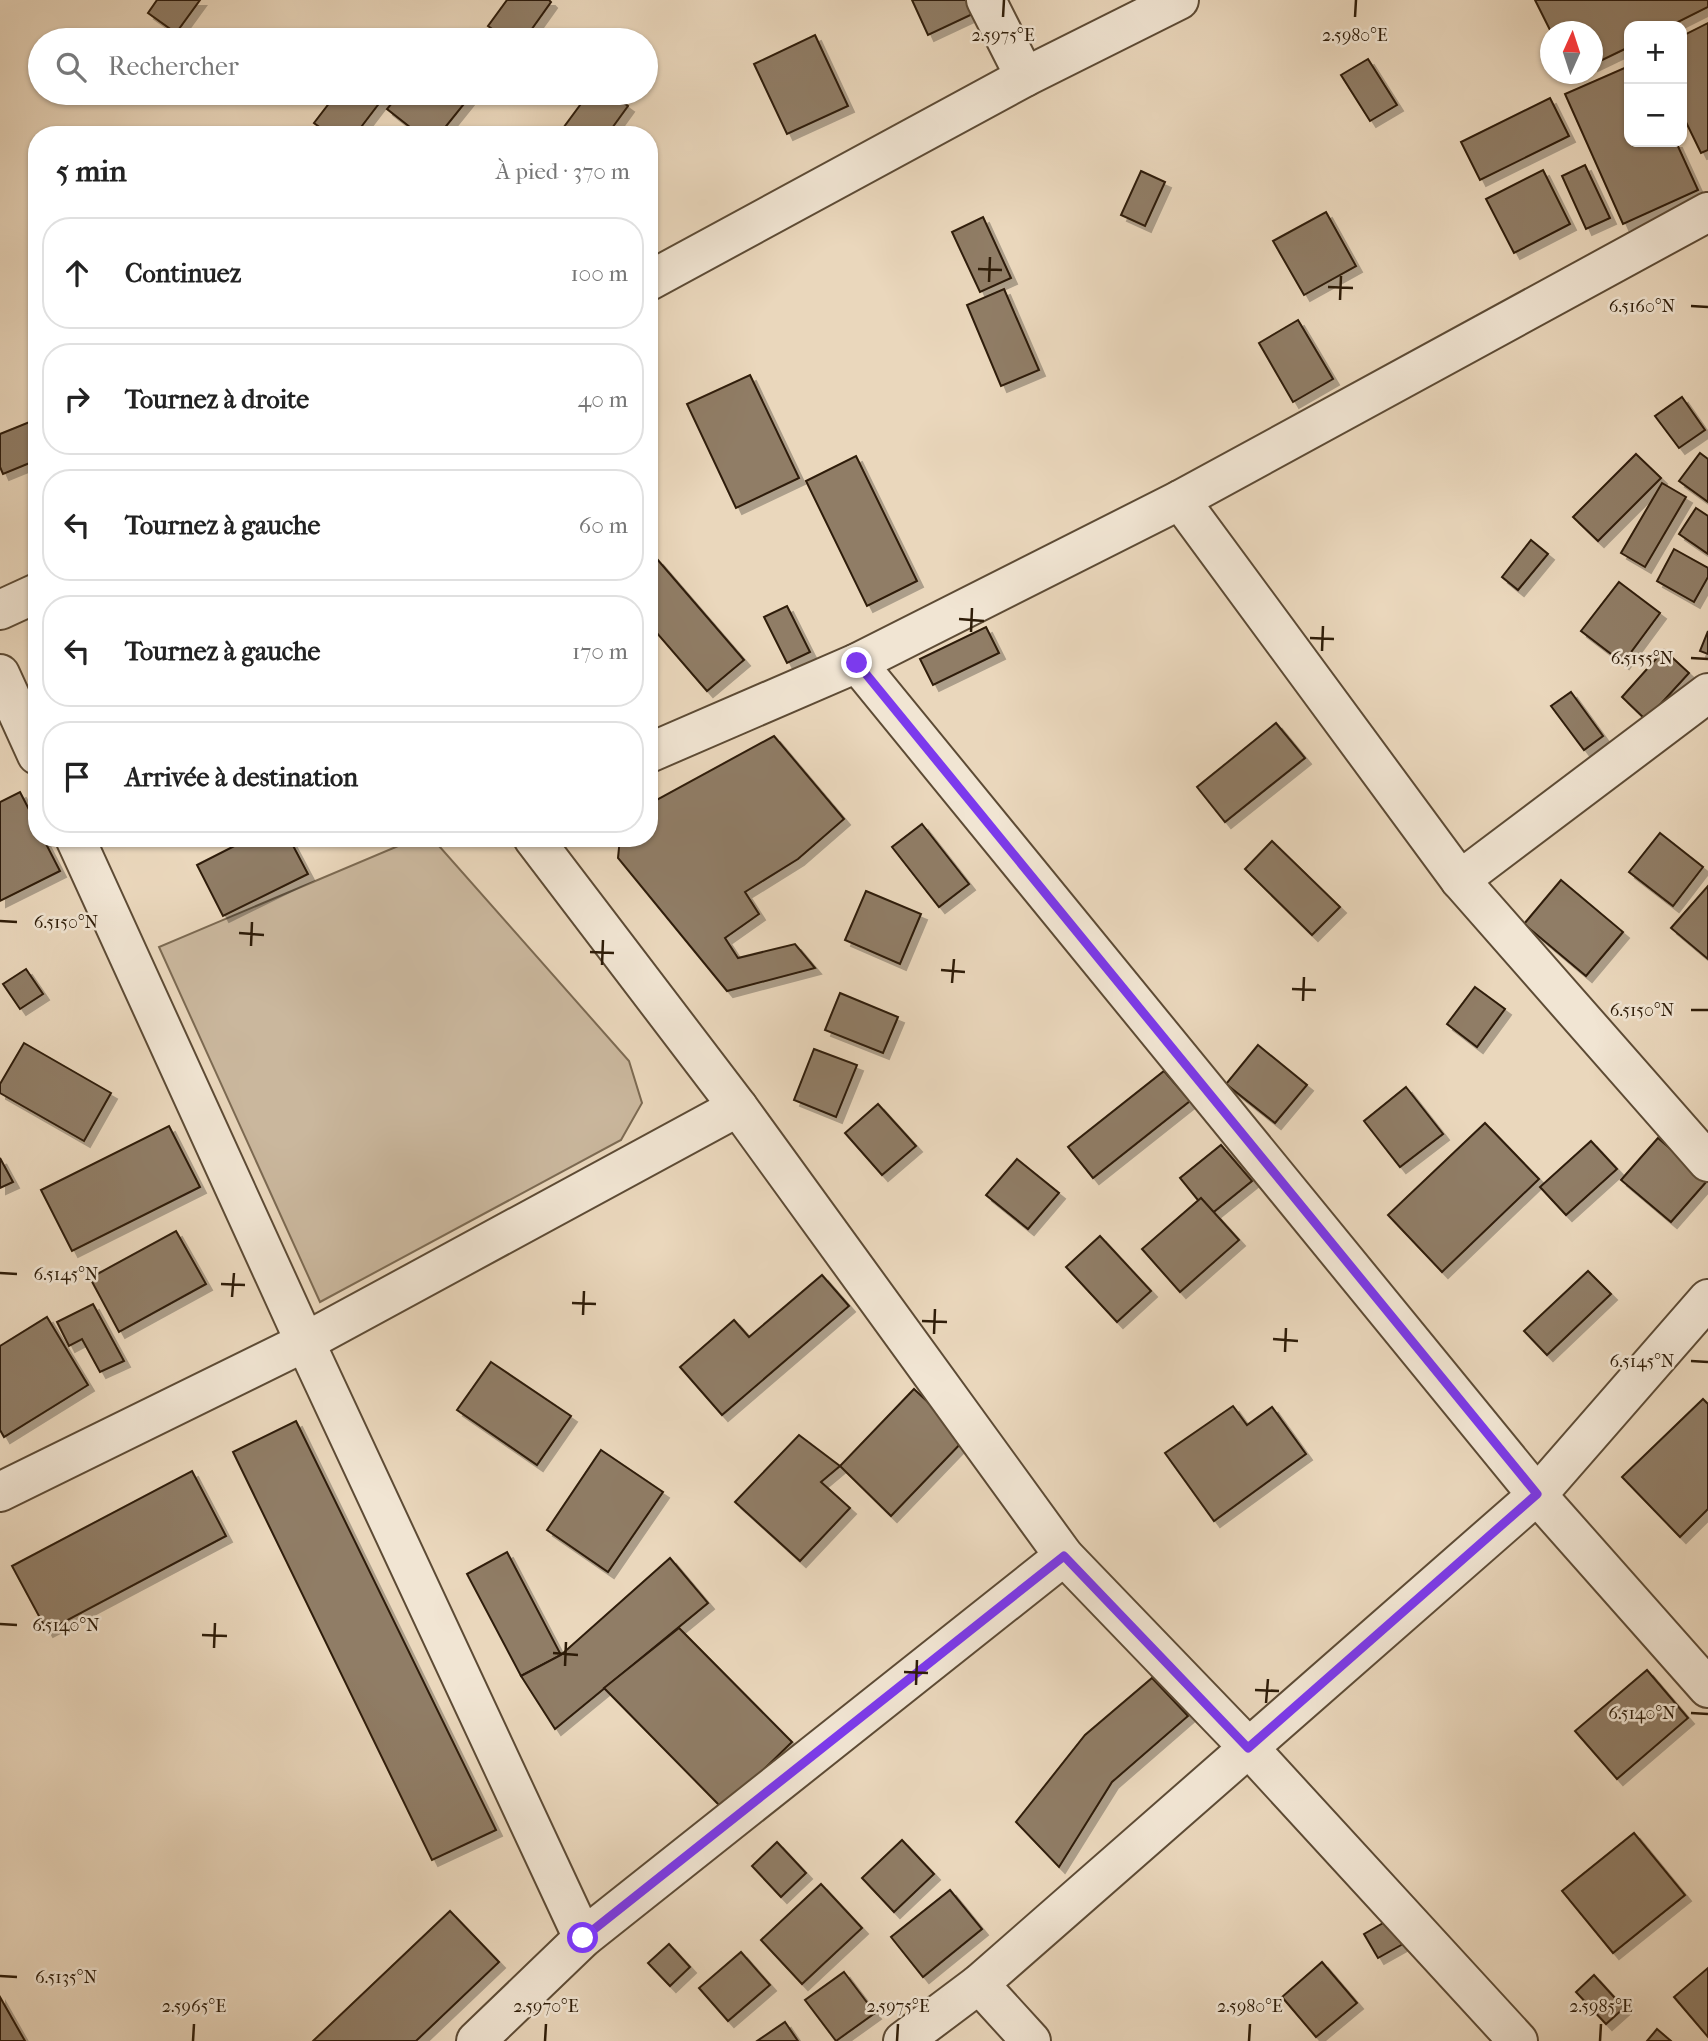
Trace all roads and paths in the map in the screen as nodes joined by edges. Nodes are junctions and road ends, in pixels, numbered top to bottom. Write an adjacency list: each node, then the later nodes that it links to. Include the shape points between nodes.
1 (986, 0): 3 (street)
2 (1179, 0): 3 (street)
3 (1025, 77): 5 (street)
4 (1708, 212): 6 (street)
5 (658, 276)
6 (1180, 500): 9 (street); 16 (street)
7 (28, 597): 8 (street)
8 (0, 610)
9 (857, 663): 13 (street); 22 (street)
10 (0, 674): 12 (street)
11 (1708, 693): 16 (street)
12 (28, 735)
13 (658, 749)
14 (79, 847): 20 (street)
15 (540, 847): 17 (street)
16 (1460, 880): 18 (street)
17 (738, 1107): 20 (street); 23 (street)
18 (1708, 1162)
19 (1708, 1299): 22 (street)
20 (305, 1342): 21 (street); 26 (street)
21 (0, 1492)
22 (1537, 1494): 24 (street); 25 (street)
23 (1064, 1556): 25 (street); 26 (street)
24 (1708, 1688)
25 (1248, 1748): 27 (street); 31 (street)
26 (583, 1938): 28 (street)
27 (979, 1984): 29 (street); 30 (street)
28 (476, 2041)
29 (903, 2041)
30 (1031, 2041)
31 (1518, 2041)

